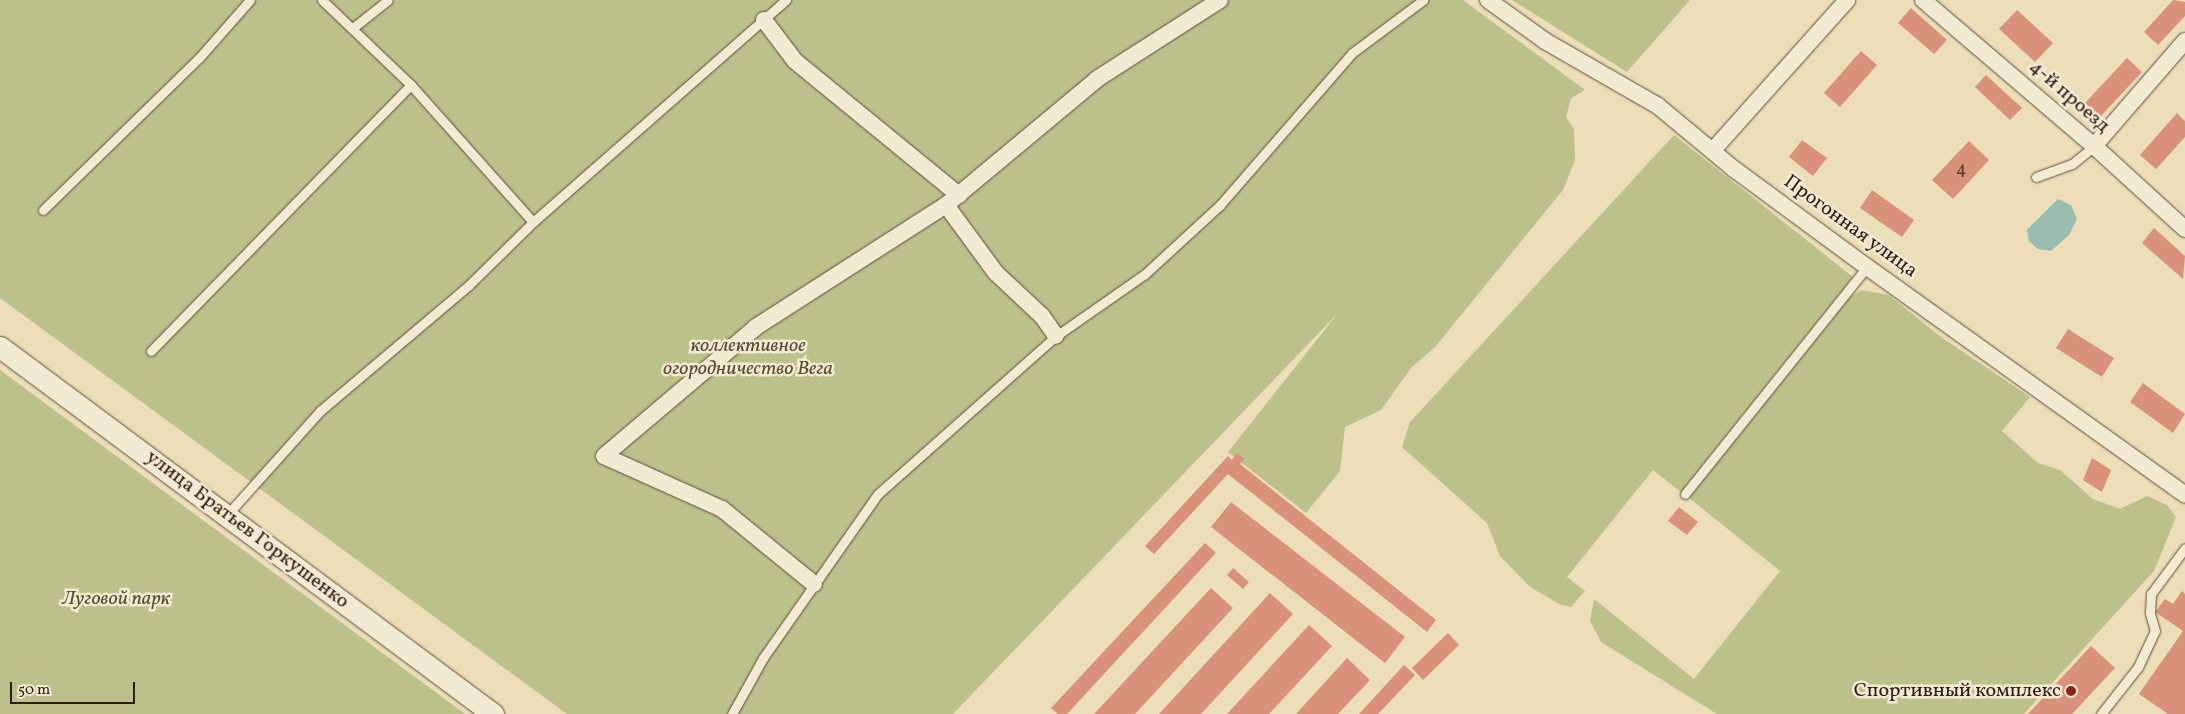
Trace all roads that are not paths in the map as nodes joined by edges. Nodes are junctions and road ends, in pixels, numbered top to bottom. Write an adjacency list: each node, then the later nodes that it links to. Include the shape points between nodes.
1 (250, 0): 18 (lane, via 199,58)
2 (322, 0): 11 (lane)
3 (388, 0): 11 (lane)
4 (786, 0): 10 (lane)
5 (1220, 0): 17 (street, via 1097,79)
6 (1423, 0): 22 (lane, via 1352,53 1220,205 1145,274)
7 (1488, 0): 15 (street, Прогонная улица, via 1545,41 1658,106)
8 (1847, 0): 15 (street)
9 (1923, 0): 14 (street, 4-й проезд)
10 (764, 20): 17 (street, via 795,61); 19 (lane)
11 (354, 27): 13 (lane)
12 (2185, 41): 14 (street)
13 (411, 85): 19 (lane); 24 (lane)
14 (2094, 146): 16 (lane, via 2072,164); 20 (street, 4-й проезд)
15 (1714, 149): 21 (street, Прогонная улица, via 1734,168)
16 (2036, 178)
17 (952, 200): 22 (street, via 996,273 1042,316); 29 (street, via 756,327 604,456 722,509)
18 (43, 210)
19 (533, 222): 27 (lane, via 469,285 320,411)
20 (2185, 229)
21 (1867, 267): 25 (lane); 26 (street, Прогонная улица)
22 (1056, 336): 29 (lane, via 878,494)
23 (0, 347): 27 (street, улица Братьев Горкушенко)
24 (151, 351)
25 (1685, 494)
26 (2185, 495)
27 (227, 515): 30 (street, улица Братьев Горкушенко)
28 (2185, 548): 32 (lane, via 2151,594 2150,613 2155,631 2138,667)
29 (814, 584): 31 (lane, via 763,658)
30 (493, 714)
31 (732, 714)
32 (2101, 714)

